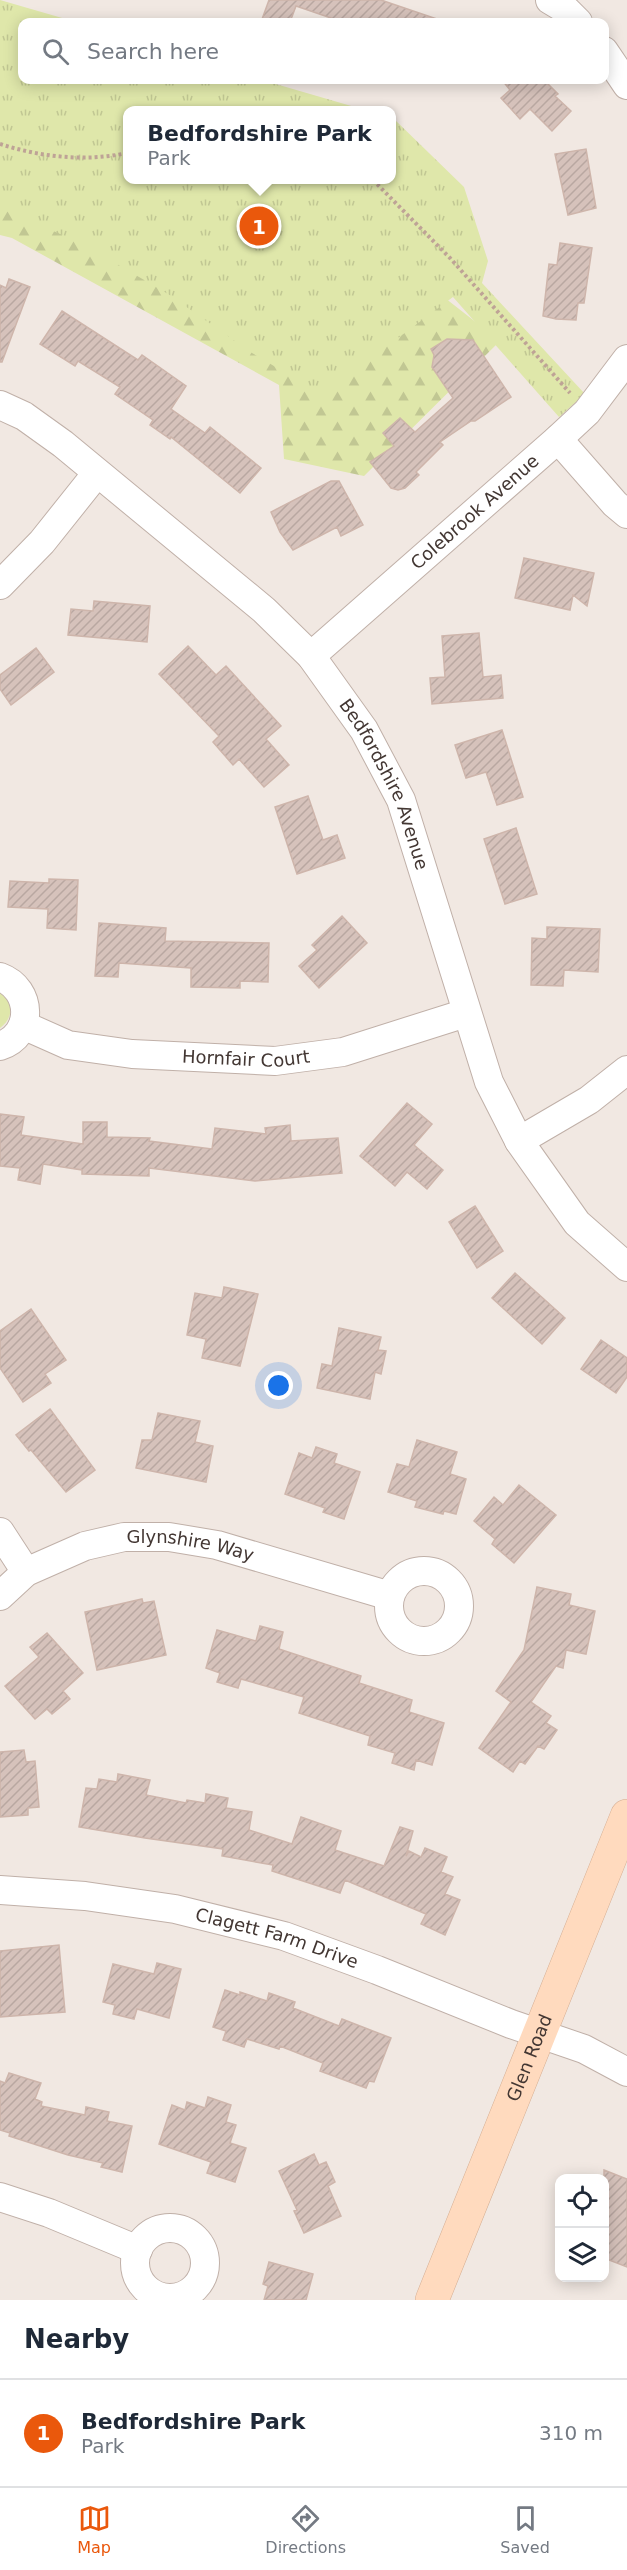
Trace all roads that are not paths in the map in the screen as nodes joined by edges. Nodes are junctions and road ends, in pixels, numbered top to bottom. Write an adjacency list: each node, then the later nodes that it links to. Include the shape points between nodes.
1 (550, 0): 2 (street)
2 (574, 18)
3 (609, 58): 4 (street)
4 (627, 85)
5 (627, 359): 7 (street, Colebrook Avenue, via 587,412)
6 (0, 405): 8 (street, Bedfordshire Avenue, via 24,416)
7 (558, 440): 9 (street); 11 (street, Colebrook Avenue)
8 (97, 473): 10 (street, via 42,542); 11 (street, Bedfordshire Avenue, via 264,610)
9 (627, 514)
10 (0, 585)
11 (310, 657): 13 (street, Bedfordshire Avenue, via 364,730 401,800)
12 (0, 977): 14 (street, via 12,983 25,1002)
13 (466, 1013): 14 (street, Hornfair Court, via 343,1052 275,1061 132,1053 68,1045); 17 (street, Bedfordshire Avenue, via 489,1082)
14 (24, 1025): 15 (street, via 13,1039)
15 (0, 1046)
16 (627, 1070): 17 (street, via 589,1100)
17 (519, 1141): 18 (street, Bedfordshire Avenue, via 577,1223)
18 (627, 1267)
19 (0, 1532): 20 (street)
20 (26, 1572): 21 (street, Glynshire Way); 22 (street, Glynshire Way, via 85,1546 124,1538 169,1537 217,1545)
21 (0, 1596)
22 (390, 1596)
23 (627, 1816): 25 (main road, Glen Road)
24 (0, 1890): 25 (street, Clagett Farm Drive, via 85,1896 175,1909 284,1935)
25 (541, 2035): 26 (street, Clagett Farm Drive, via 584,2049); 29 (main road, Glen Road)
26 (627, 2072)
27 (0, 2197): 28 (street)
28 (138, 2250)
29 (432, 2300)

